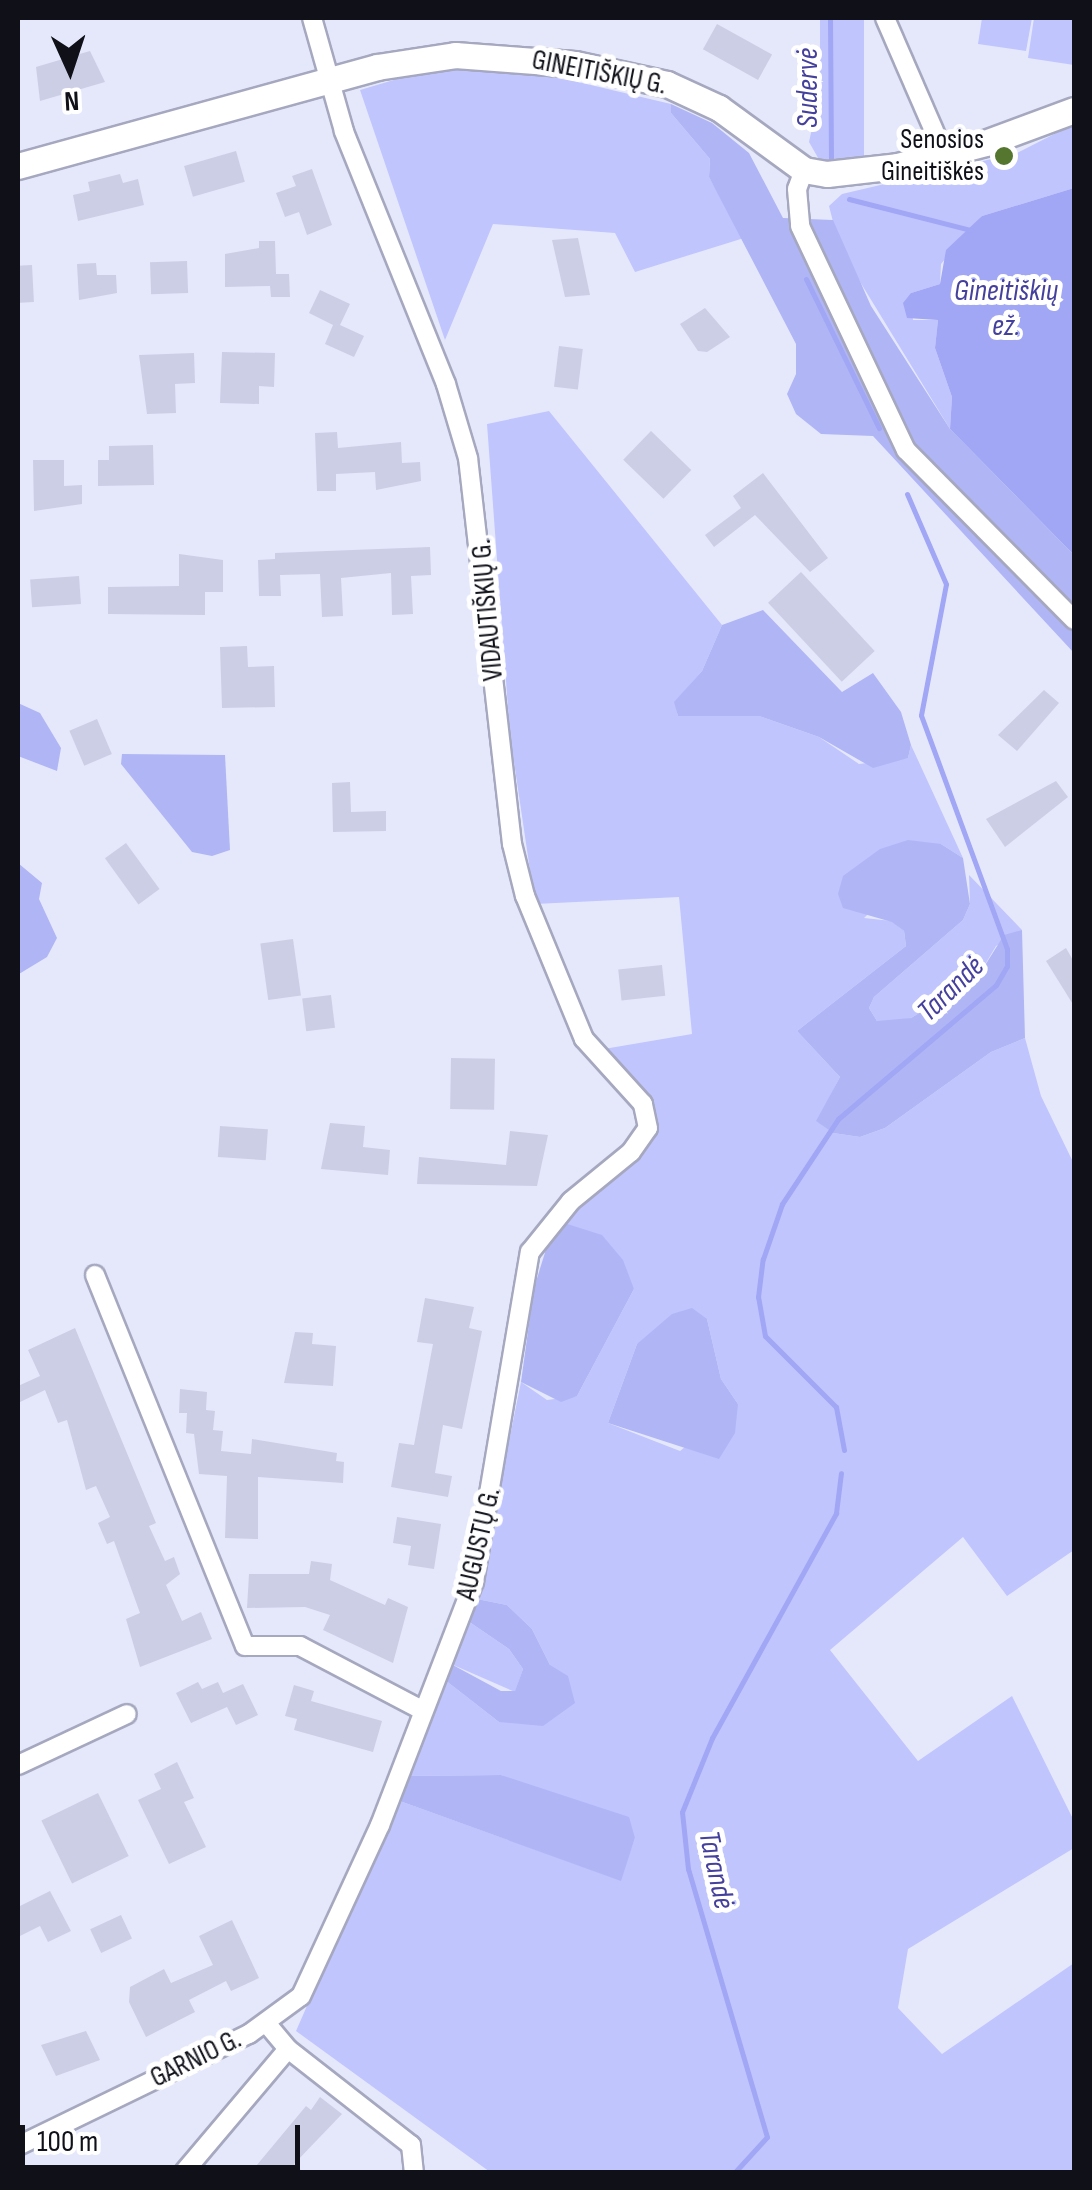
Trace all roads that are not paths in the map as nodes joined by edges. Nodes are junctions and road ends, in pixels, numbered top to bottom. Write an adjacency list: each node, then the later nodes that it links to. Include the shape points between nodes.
1 (312, 18): 3 (street, VIDAUTIŠKIŲ G.)
2 (885, 18): 5 (street)
3 (328, 79): 6 (street, GINEITIŠKIŲ G.); 7 (street, GINEITIŠKIŲ G., via 455,56 607,69 694,94); 9 (street, VIDAUTIŠKIŲ G., via 374,215 446,384 468,458 512,844 525,896 584,1040 643,1104)
4 (1074, 110): 5 (street)
5 (944, 154): 7 (street, via 858,172)
6 (18, 166)
7 (804, 170): 8 (street, via 797,189 800,226 906,450)
8 (1074, 620)
9 (648, 1128): 11 (street, AUGUSTŲ G., via 530,1252 474,1582)
10 (96, 1275): 11 (street, via 245,1646 300,1646)
11 (420, 1709): 14 (street, AUGUSTŲ G., via 380,1824 301,1996)
12 (127, 1714): 13 (street)
13 (18, 1765)
14 (267, 2024): 15 (street); 16 (street, GARNIO G.)
15 (288, 2049): 17 (street, via 412,2145); 18 (street)
16 (18, 2146)
17 (416, 2166)
18 (184, 2172)

